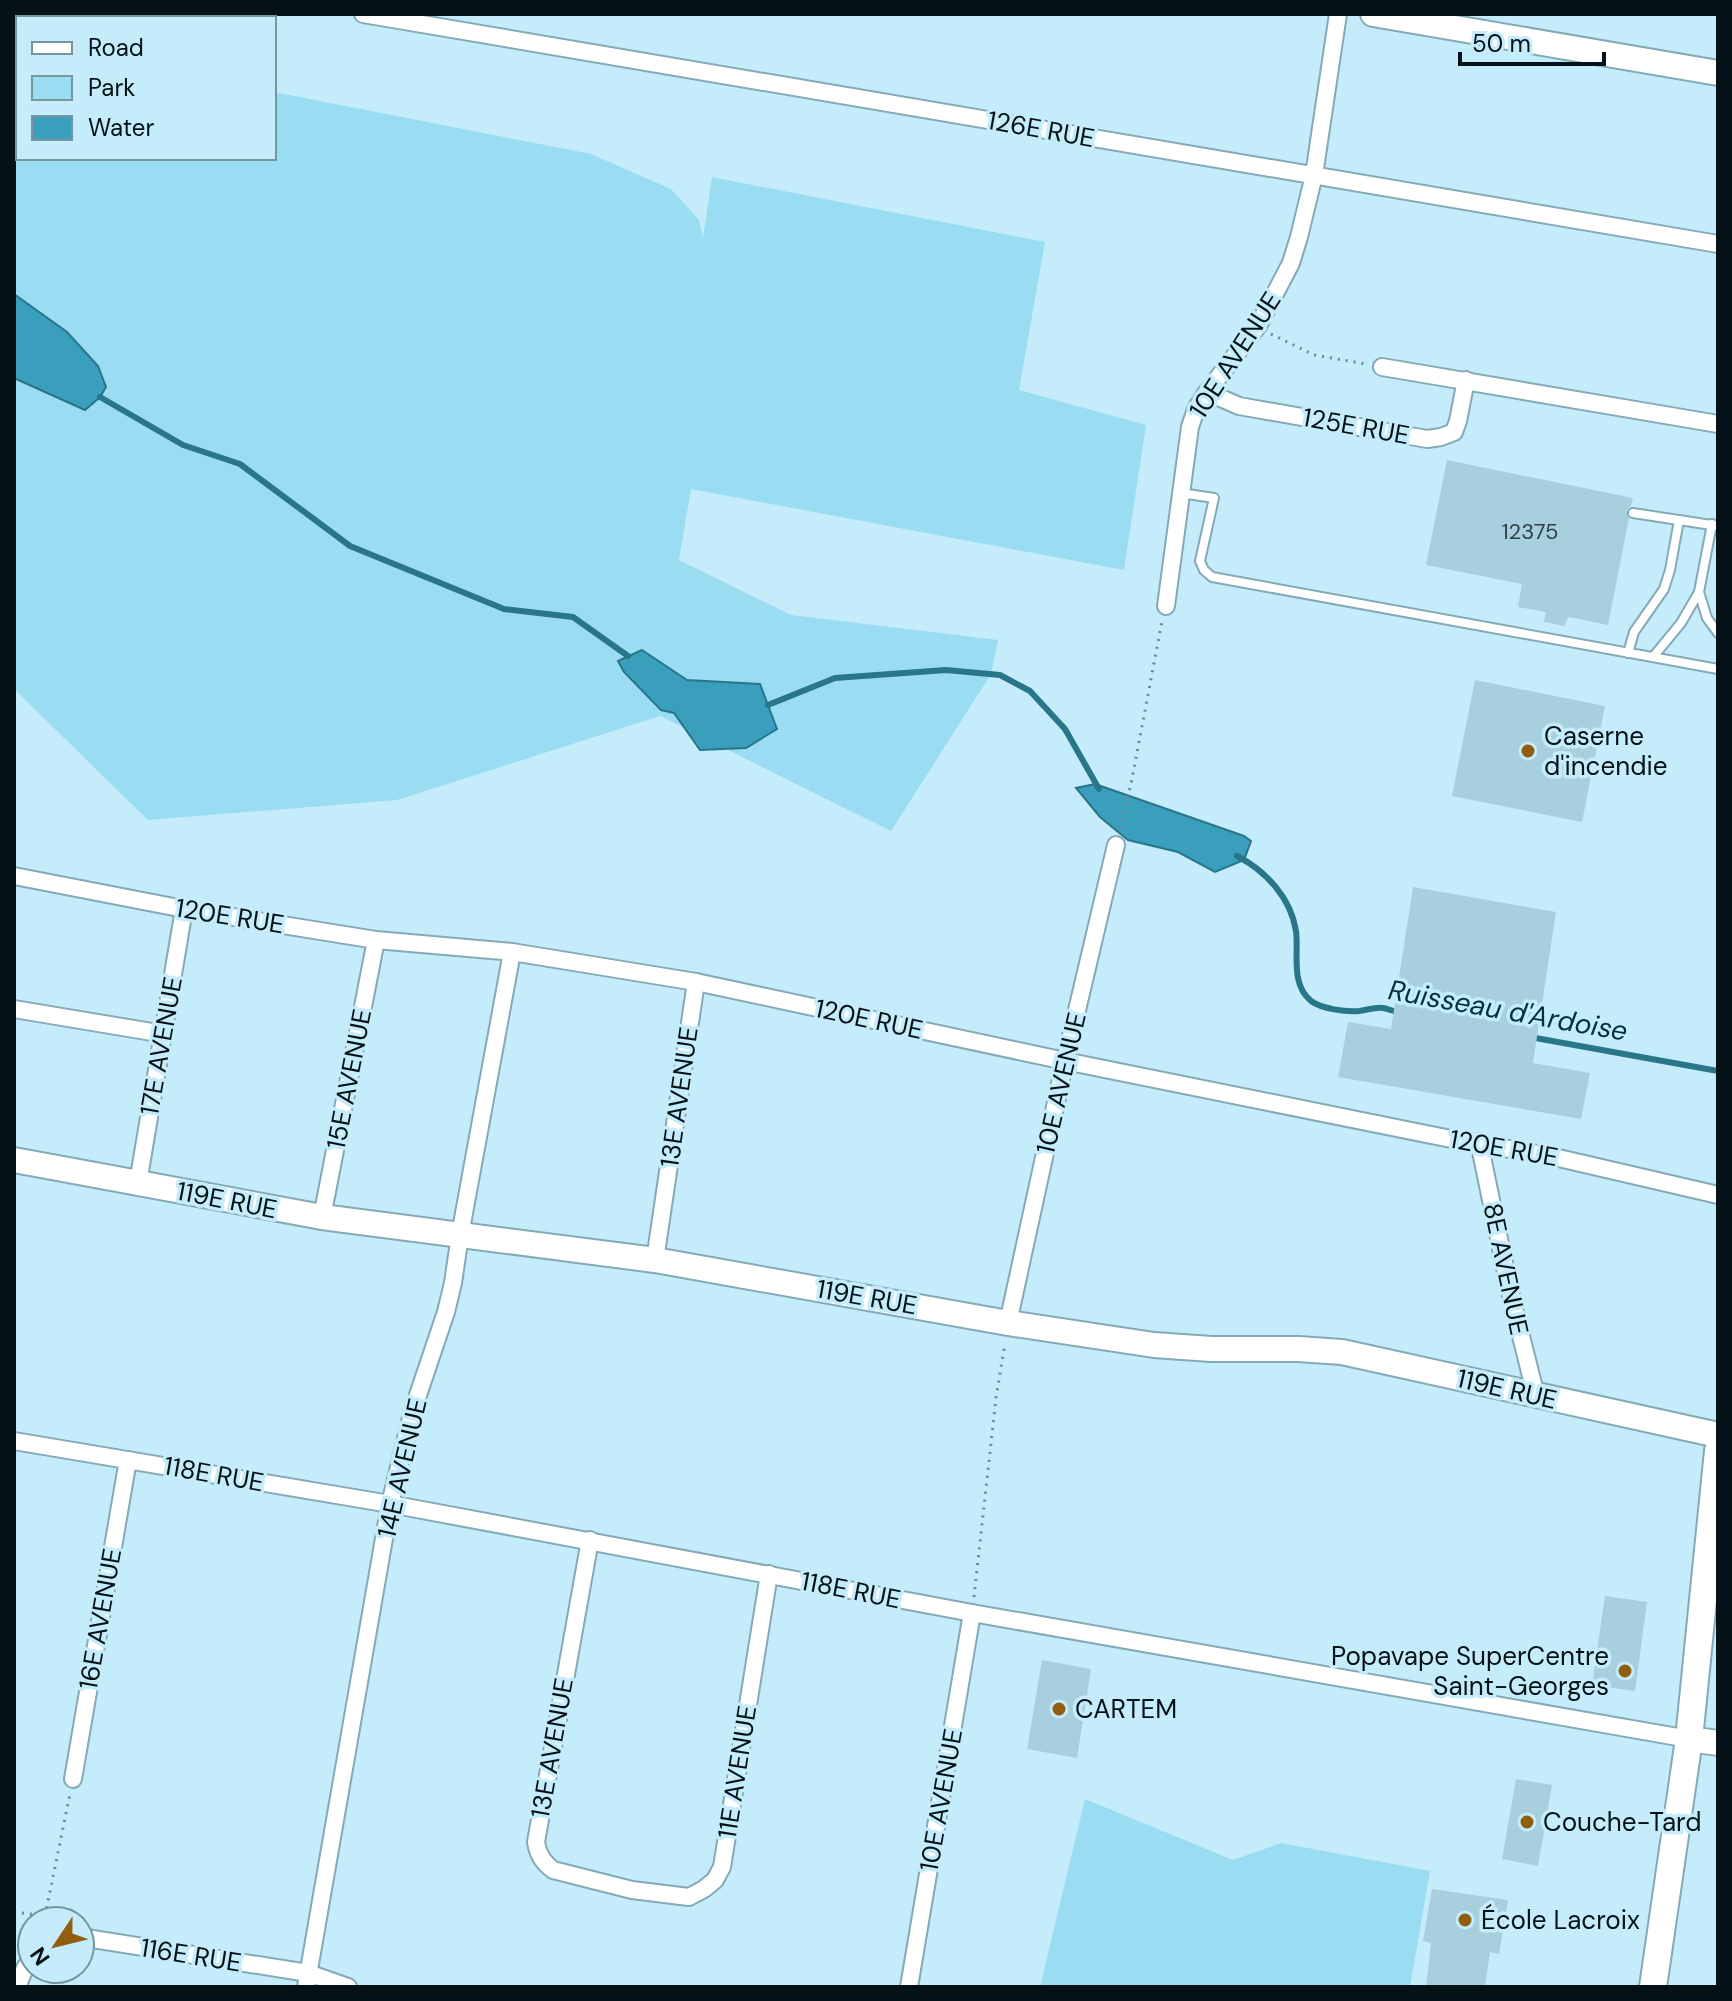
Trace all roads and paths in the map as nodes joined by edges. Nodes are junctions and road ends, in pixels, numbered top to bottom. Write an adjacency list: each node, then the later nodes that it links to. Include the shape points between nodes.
1 (363, 14): 5 (street, 126E RUE)
2 (1338, 14): 5 (street, 10E AVENUE)
3 (1373, 14): 4 (street)
4 (1718, 73)
5 (1314, 175): 6 (street, 126E RUE); 7 (street, 10E AVENUE, via 1291,263)
6 (1718, 244)
7 (1258, 326): 8 (path, via 1314,355); 10 (street, 10E AVENUE)
8 (1382, 367): 9 (street)
9 (1466, 380): 10 (street, 125E RUE, via 1454,432 1427,439 1239,406); 11 (street)
10 (1207, 392): 12 (street, 10E AVENUE, via 1190,427)
11 (1718, 424)
12 (1181, 493): 17 (street, 10E AVENUE); 19 (lane, via 1214,498 1200,561 1212,577)
13 (1633, 513): 14 (lane)
14 (1679, 520): 15 (lane); 19 (lane, via 1664,589 1634,632)
15 (1715, 525): 16 (lane)
16 (1699, 592): 18 (lane); 20 (lane)
17 (1166, 606): 22 (path)
18 (1718, 633)
19 (1628, 653): 20 (lane)
20 (1653, 657): 21 (lane)
21 (1718, 669)
22 (1116, 845): 30 (street, 10E AVENUE)
23 (14, 876): 24 (street, 120E RUE)
24 (184, 909): 25 (street, 120E RUE); 29 (street, 17E AVENUE)
25 (376, 940): 26 (street, 120E RUE); 35 (street, 15E AVENUE)
26 (512, 952): 27 (street, 120E RUE); 36 (street, 14E AVENUE)
27 (696, 982): 30 (street, 120E RUE); 37 (street, 13E AVENUE)
28 (14, 1009): 29 (street)
29 (164, 1034): 33 (street, 17E AVENUE)
30 (1065, 1061): 31 (street, 120E RUE); 38 (street, 10E AVENUE)
31 (1479, 1142): 34 (street, 120E RUE); 39 (street, 8E AVENUE)
32 (14, 1160): 33 (street, 119E RUE)
33 (138, 1183): 35 (street, 119E RUE)
34 (1718, 1195)
35 (322, 1217): 36 (street, 119E RUE)
36 (460, 1235): 37 (street, 119E RUE); 44 (street, 14E AVENUE, via 446,1312 413,1410)
37 (655, 1260): 38 (street, 119E RUE)
38 (1008, 1323): 39 (street, 119E RUE, via 1154,1345 1342,1352); 47 (path)
39 (1536, 1396): 40 (street, 119E RUE)
40 (1718, 1435)
41 (14, 1441): 43 (street, 118E RUE)
42 (1718, 1451): 48 (main road)
43 (128, 1460): 44 (street, 118E RUE); 50 (street, 16E AVENUE)
44 (390, 1504): 45 (street, 118E RUE); 54 (street, 14E AVENUE)
45 (590, 1540): 46 (street, 118E RUE); 51 (street, 13E AVENUE, via 536,1842 553,1870)
46 (769, 1574): 47 (street, 118E RUE); 51 (street, 11E AVENUE, via 722,1867 715,1880 689,1897)
47 (972, 1613): 48 (street, 118E RUE); 56 (street, 10E AVENUE)
48 (1689, 1739): 49 (street); 57 (main road)
49 (1718, 1743)
50 (73, 1779): 52 (path)
51 (632, 1890)
52 (47, 1905)
53 (96, 1940): 54 (street, 116E RUE)
54 (307, 1980): 55 (street, 116E RUE)
55 (348, 1987)
56 (909, 1987)
57 (1653, 1987)

